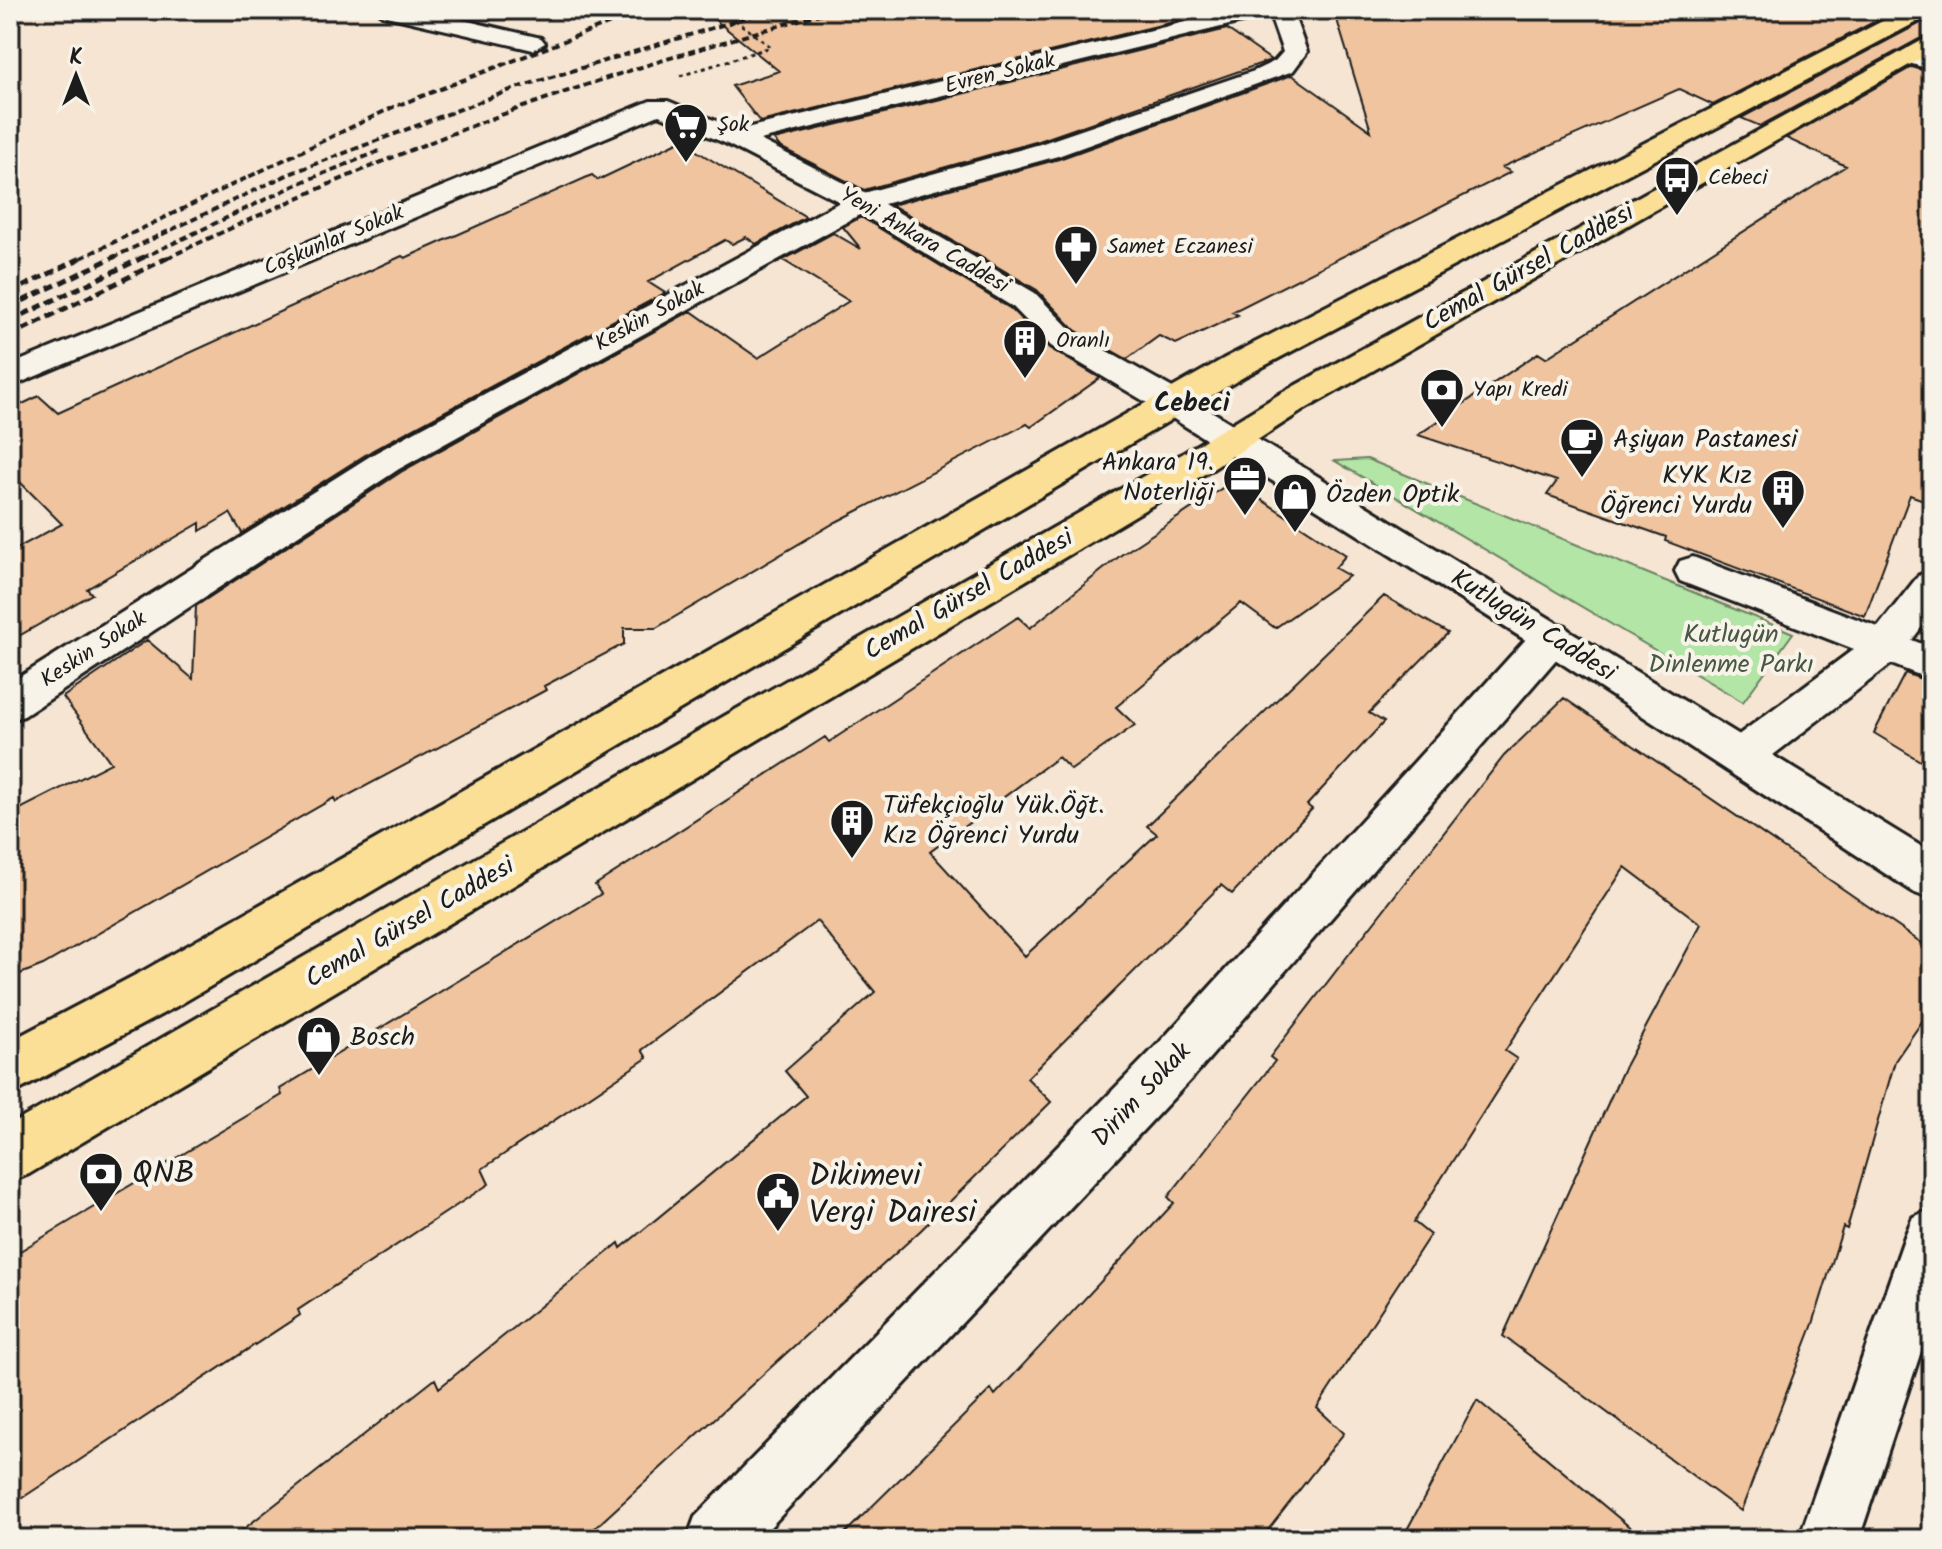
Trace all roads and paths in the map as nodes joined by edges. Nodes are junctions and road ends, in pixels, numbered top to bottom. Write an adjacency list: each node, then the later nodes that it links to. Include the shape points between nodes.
1 (390, 10): 6 (street)
2 (722, 10): 8 (path, bridge, via 771,47)
3 (1264, 10): 10 (street, Evren Sokak)
4 (1280, 10): 11 (street, Keskin Sokak, via 1295,52 1284,66 1263,76 1049,150)
5 (1923, 10): 13 (main road, Cemal Gürsel Caddesi)
6 (533, 43)
7 (1924, 53): 14 (main road, Cemal Gürsel Caddesi)
8 (675, 78)
9 (659, 106): 10 (street, Yeni Ankara Caddesi); 12 (street, Coşkunlar Sokak)
10 (736, 138): 11 (street, Yeni Ankara Caddesi)
11 (861, 202): 13 (street, Yeni Ankara Caddesi, via 1024,300 1062,339); 20 (street, Keskin Sokak, via 387,461)
12 (10, 377)
13 (1173, 403): 14 (street, Kutlugün Caddesi); 23 (main road, Cemal Gürsel Caddesi, via 175,980)
14 (1233, 439): 17 (street, Kutlugün Caddesi); 24 (main road, Cemal Gürsel Caddesi)
15 (1693, 571): 18 (street)
16 (1932, 585): 18 (street)
17 (1552, 637): 21 (street, Kutlugün Caddesi); 26 (street, Dirim Sokak, via 1177,1059)
18 (1885, 647): 19 (street); 21 (street)
19 (1932, 664)
20 (10, 704)
21 (1740, 757): 22 (street, Kutlugün Caddesi)
22 (1932, 878)
23 (10, 1069)
24 (10, 1155)
25 (1932, 1236): 27 (street)
26 (717, 1539)
27 (1829, 1539)

